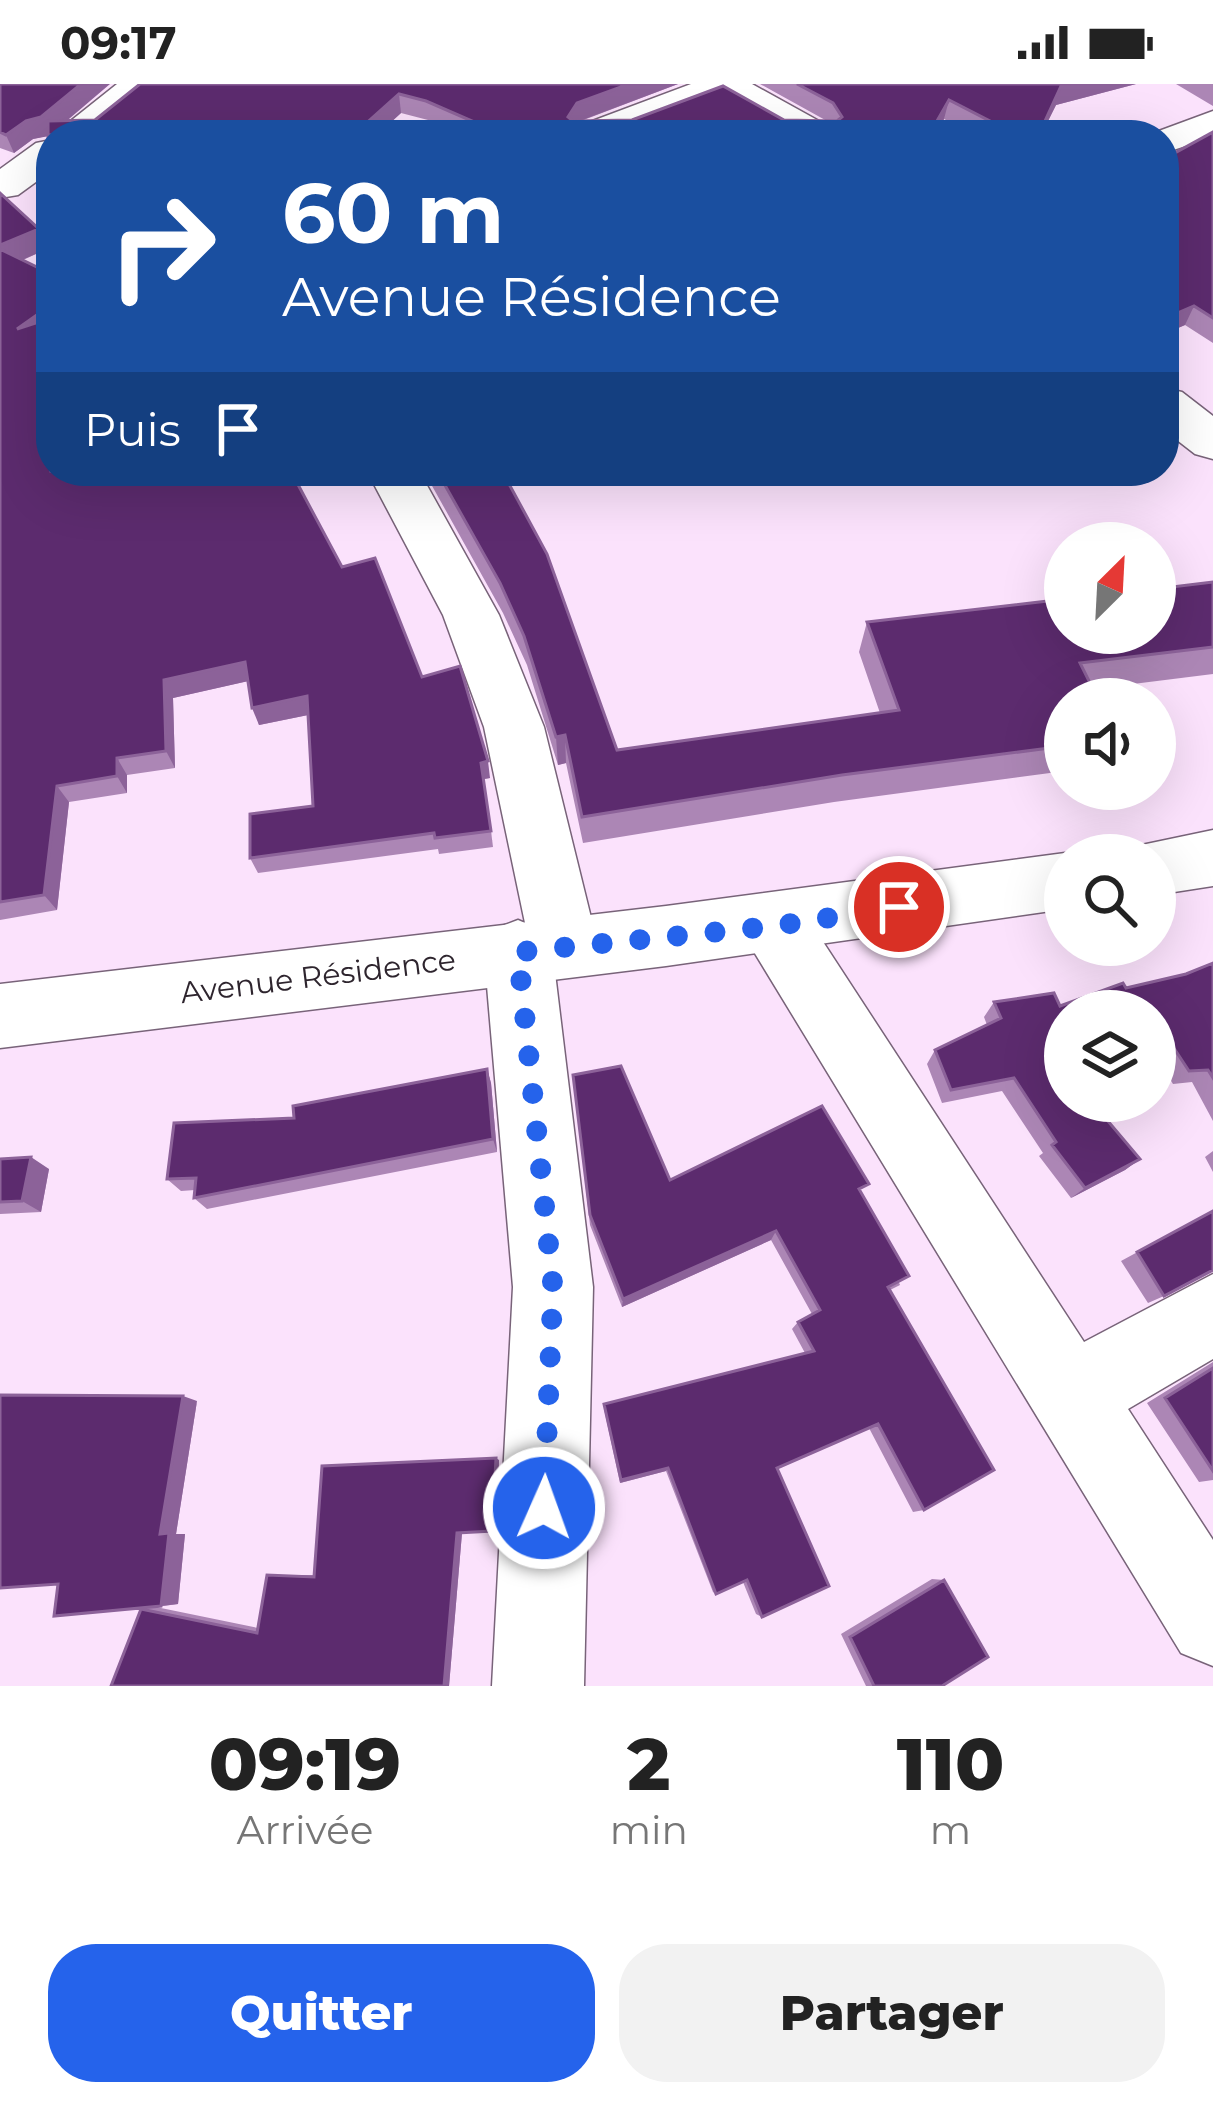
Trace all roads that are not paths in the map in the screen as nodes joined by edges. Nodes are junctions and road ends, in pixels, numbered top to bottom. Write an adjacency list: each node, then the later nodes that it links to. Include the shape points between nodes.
1 (142, 84): 3 (street)
2 (724, 84): 4 (street); 5 (street)
3 (94, 120)
4 (632, 120)
5 (788, 120)
6 (1213, 123): 7 (street)
7 (1179, 135)
8 (36, 162): 9 (street)
9 (1, 186): 10 (street)
10 (36, 204)
11 (1179, 416): 12 (street)
12 (1213, 442)
13 (401, 486): 18 (street, via 470,615 514,727)
14 (1213, 858): 15 (street)
15 (1176, 864)
16 (1044, 884): 17 (street, Avenue Résidence)
17 (775, 926): 18 (street, Avenue Résidence); 21 (street)
18 (541, 949): 19 (street, Avenue Résidence); 23 (street, via 553,1287)
19 (0, 1016)
20 (1213, 1315): 21 (street)
21 (1071, 1396): 22 (street)
22 (1213, 1621)
23 (538, 1686)

